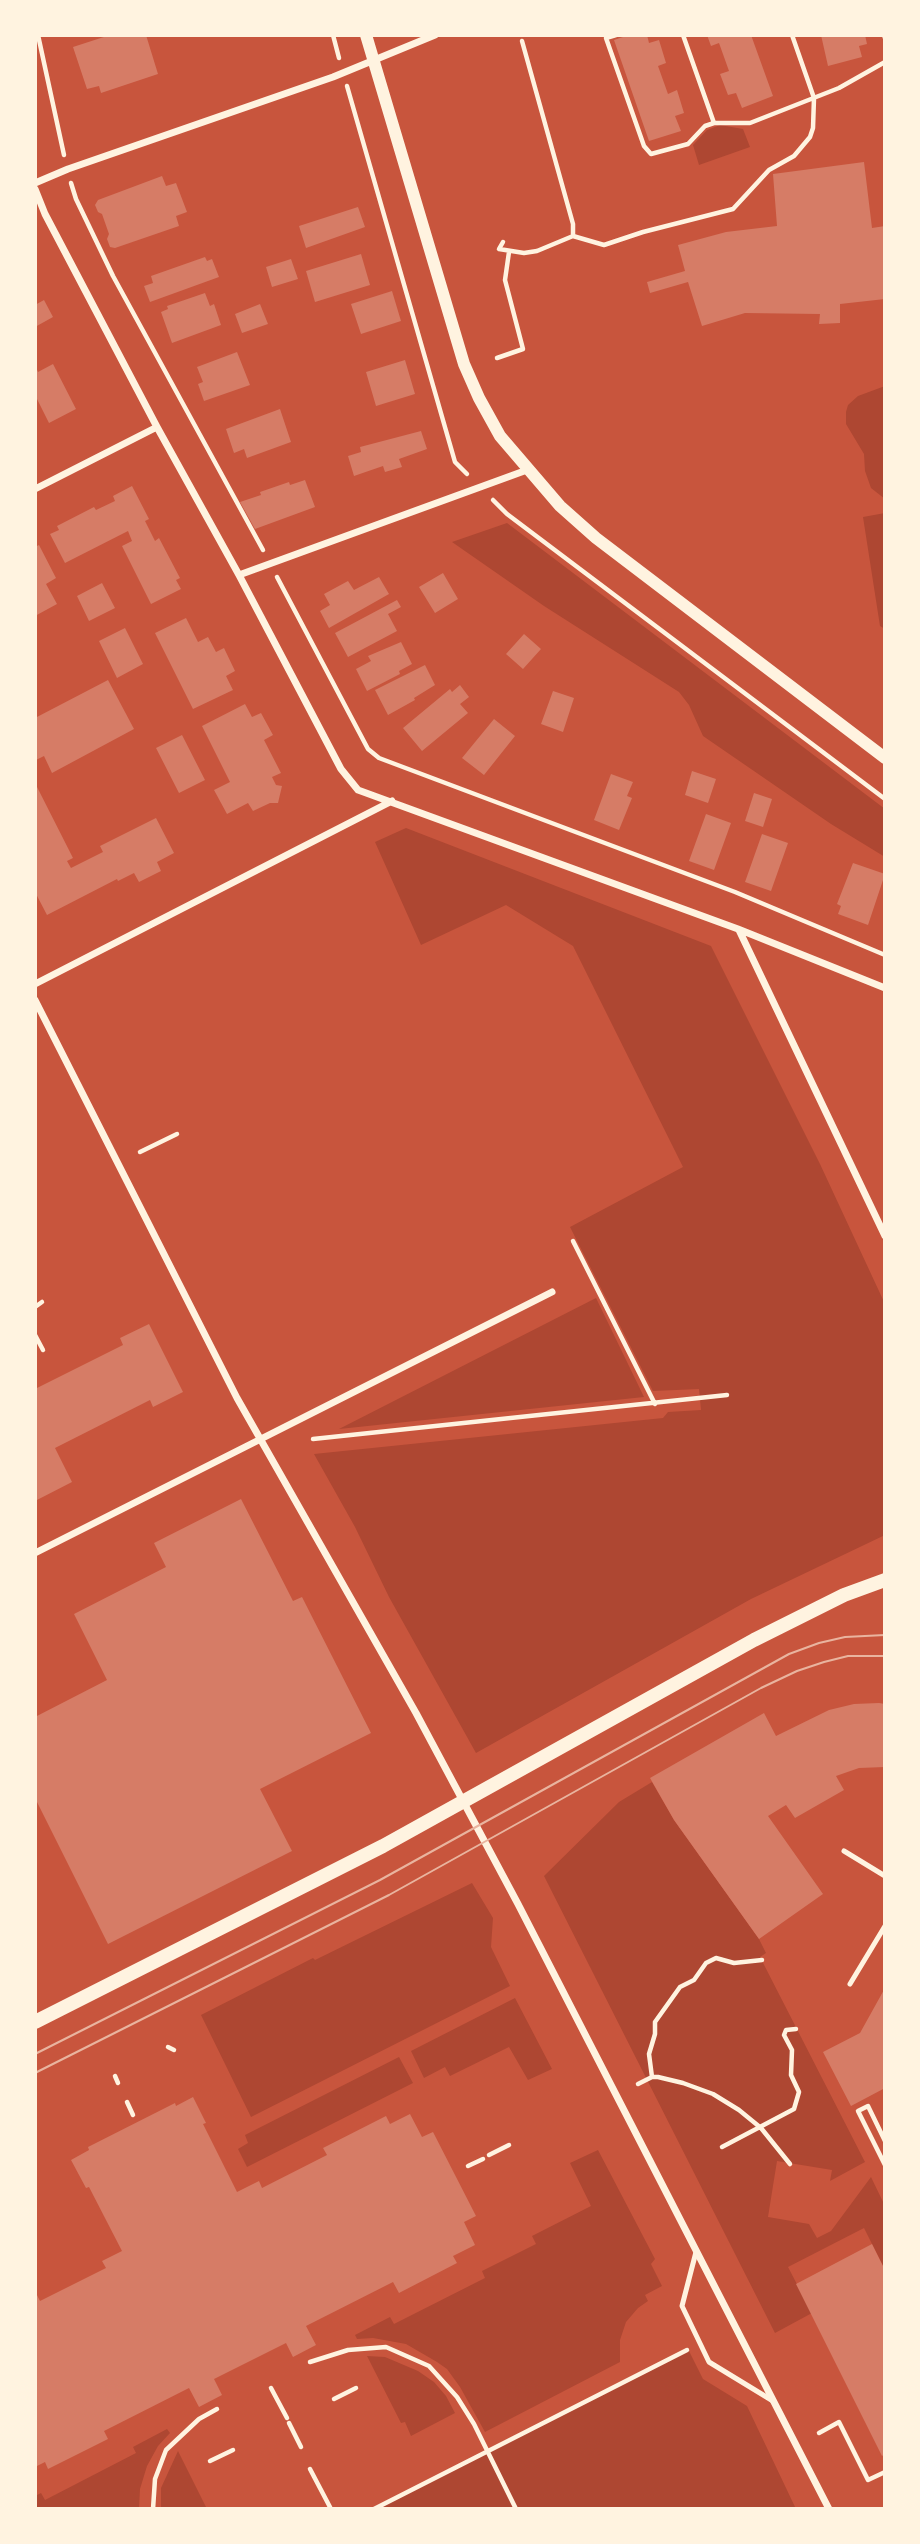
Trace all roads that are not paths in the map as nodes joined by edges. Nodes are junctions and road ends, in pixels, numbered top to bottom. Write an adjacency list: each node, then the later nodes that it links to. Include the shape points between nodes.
1 (366, 35): 3 (street)
2 (435, 35): 3 (street)
3 (372, 59): 4 (street); 7 (street, via 464,364 500,436)
4 (35, 183)
5 (35, 189): 6 (street)
6 (158, 427): 8 (street); 9 (street)
7 (527, 470): 9 (street); 10 (street, via 596,538)
8 (35, 489)
9 (239, 575): 11 (street, via 341,769 358,790)
10 (885, 758)
11 (392, 801): 12 (street); 13 (street)
12 (738, 929): 14 (street); 16 (street)
13 (35, 984)
14 (885, 988)
15 (35, 1000): 18 (street)
16 (885, 1236)
17 (552, 1292): 18 (street)
18 (261, 1438): 19 (street); 26 (street, via 518,1903)
19 (35, 1553)
20 (885, 1580): 25 (main road, via 754,1640 383,1846)
21 (844, 1851): 22 (lane)
22 (885, 1876)
23 (885, 1926): 24 (lane)
24 (850, 1983)
25 (35, 2022)
26 (696, 2252): 27 (street); 27 (lane, via 682,2306 709,2362)
27 (773, 2400): 28 (street)
28 (829, 2509)

